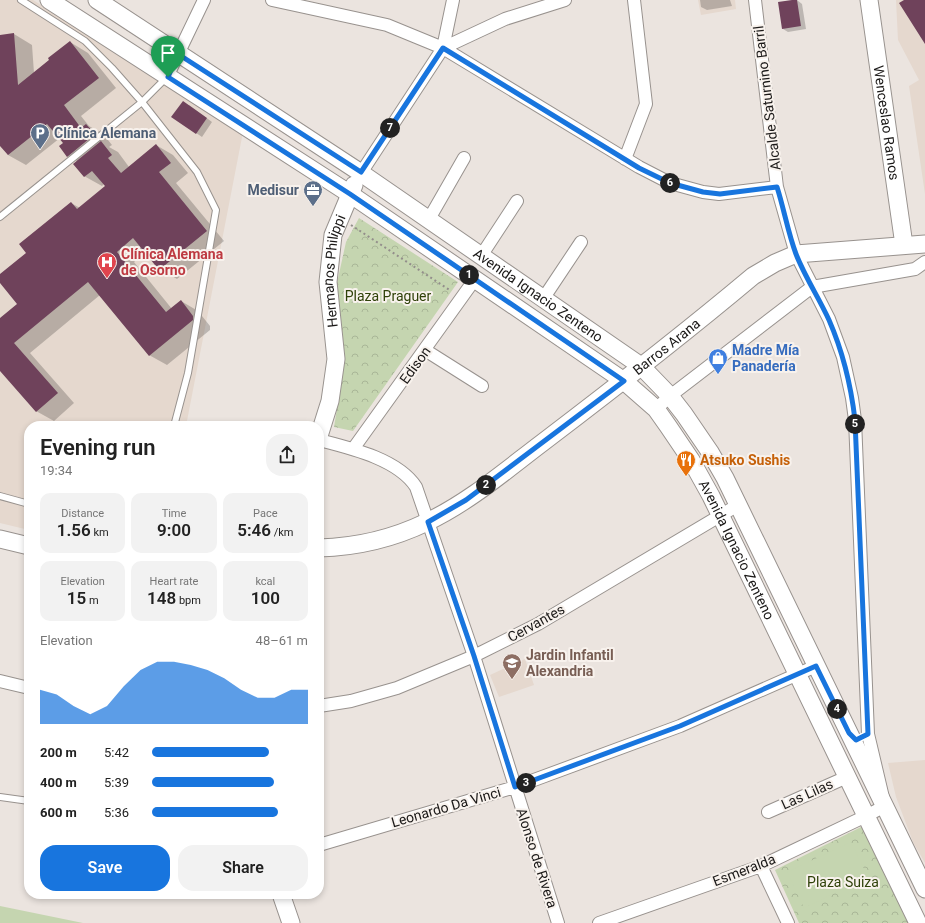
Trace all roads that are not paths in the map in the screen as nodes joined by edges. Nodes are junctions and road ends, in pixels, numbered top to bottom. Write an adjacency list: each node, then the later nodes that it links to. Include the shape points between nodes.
1 (21, 0): 15 (lane, via 85,41)
2 (50, 0): 13 (main road, Avenida Ignacio Zenteno)
3 (97, 0): 12 (main road, Avenida Ignacio Zenteno)
4 (204, 0): 12 (street)
5 (272, 0): 11 (street, via 387,25)
6 (453, 0): 11 (street)
7 (565, 0): 11 (street, via 505,19)
8 (634, 0): 18 (street, via 646,104)
9 (755, 0): 20 (street, Alcalde Saturnino Barril)
10 (869, 0): 27 (main road, Wenceslao Ramos)
11 (443, 48): 18 (street); 19 (street, Hermanos Philippi)
12 (178, 54): 13 (street); 14 (main road, Avenida Ignacio Zenteno)
13 (168, 77): 15 (lane); 16 (main road, Avenida Ignacio Zenteno)
14 (240, 93): 16 (main road); 19 (main road, Avenida Ignacio Zenteno)
15 (142, 102): 23 (lane); 40 (lane, via 197,172 216,210 188,373)
16 (227, 114): 21 (main road, Avenida Ignacio Zenteno)
17 (464, 158): 24 (street)
18 (625, 158): 20 (street, via 670,183 703,192 720,194)
19 (361, 172): 21 (main road, Hermanos Philippi); 24 (main road, Avenida Ignacio Zenteno)
20 (777, 187): 28 (street, Alcalde Saturnino Barril)
21 (350, 194): 31 (main road, Avenida Ignacio Zenteno); 41 (main road, Hermanos Philippi, via 333,235 328,282 336,359 330,401)
22 (517, 200): 29 (street)
23 (0, 217)
24 (429, 220): 29 (main road, Avenida Ignacio Zenteno)
25 (581, 242): 33 (street)
26 (925, 244): 27 (main road, Barros Arana)
27 (904, 245): 28 (main road, Barros Arana)
28 (796, 254): 32 (street, Alcalde Saturnino Barril); 35 (main road, Barros Arana, via 753,276)
29 (481, 256): 33 (main road, Avenida Ignacio Zenteno)
30 (925, 262): 32 (street, via 915,269)
31 (475, 279): 34 (street, Edison); 36 (main road, Avenida Ignacio Zenteno)
32 (812, 286): 38 (street); 59 (street, Alcalde Saturnino Barril, via 836,338 846,370 855,420)
33 (543, 299): 35 (main road, Avenida Ignacio Zenteno)
34 (425, 350): 37 (street); 43 (street, Edison)
35 (641, 366): 36 (main road, Barros Arana); 38 (main road, Avenida Ignacio Zenteno)
36 (624, 381): 39 (main road, Avenida Ignacio Zenteno); 48 (main road, Barros Arana, via 466,500)
37 (482, 386)
38 (670, 396): 39 (street); 46 (main road, Avenida Ignacio Zenteno, via 710,452)
39 (656, 409): 47 (main road, Avenida Ignacio Zenteno, via 691,460)
40 (175, 421)
41 (324, 421)
42 (324, 441): 43 (street, Alonso de Rivera)
43 (353, 449): 48 (street, Alonso de Rivera, via 395,467 408,477 419,493)
44 (0, 496): 45 (lane)
45 (24, 503)
46 (738, 505): 47 (street, Cervantes); 53 (main road, Avenida Ignacio Zenteno)
47 (720, 515): 52 (street, Cervantes, via 538,624); 54 (main road, Avenida Ignacio Zenteno)
48 (428, 522): 51 (main road, Barros Arana, via 407,531 370,541); 52 (street, Alonso de Rivera)
49 (0, 539): 50 (main road)
50 (24, 545)
51 (324, 548)
52 (474, 656): 57 (street, Cervantes, via 397,688 351,701); 61 (street, Alonso de Rivera)
53 (816, 666): 54 (street, Leonardo Da Vinci); 58 (main road, Avenida Ignacio Zenteno)
54 (797, 675): 60 (main road, Avenida Ignacio Zenteno); 61 (street, Leonardo Da Vinci, via 680,726)
55 (0, 680): 56 (street)
56 (24, 687)
57 (324, 705)
58 (849, 733): 59 (street, via 856,740); 64 (main road, Avenida Ignacio Zenteno)
59 (868, 734): 64 (street, Alcalde Saturnino Barril)
60 (846, 776): 65 (street, Las Lilas); 66 (main road, Avenida Ignacio Zenteno)
61 (515, 787): 67 (street, Leonardo Da Vinci); 72 (street, Alonso de Rivera)
62 (0, 797): 63 (lane)
63 (24, 800)
64 (885, 806): 66 (street, Esmeralda); 69 (main road, Avenida Ignacio Zenteno)
65 (768, 812)
66 (866, 816): 68 (street, Esmeralda); 75 (main road, Avenida Ignacio Zenteno)
67 (324, 844)
68 (761, 866): 73 (street, Esmeralda); 74 (street)
69 (925, 889)
70 (283, 899): 71 (main road)
71 (291, 923)
72 (558, 923)
73 (599, 923)
74 (788, 923)
75 (918, 923)

